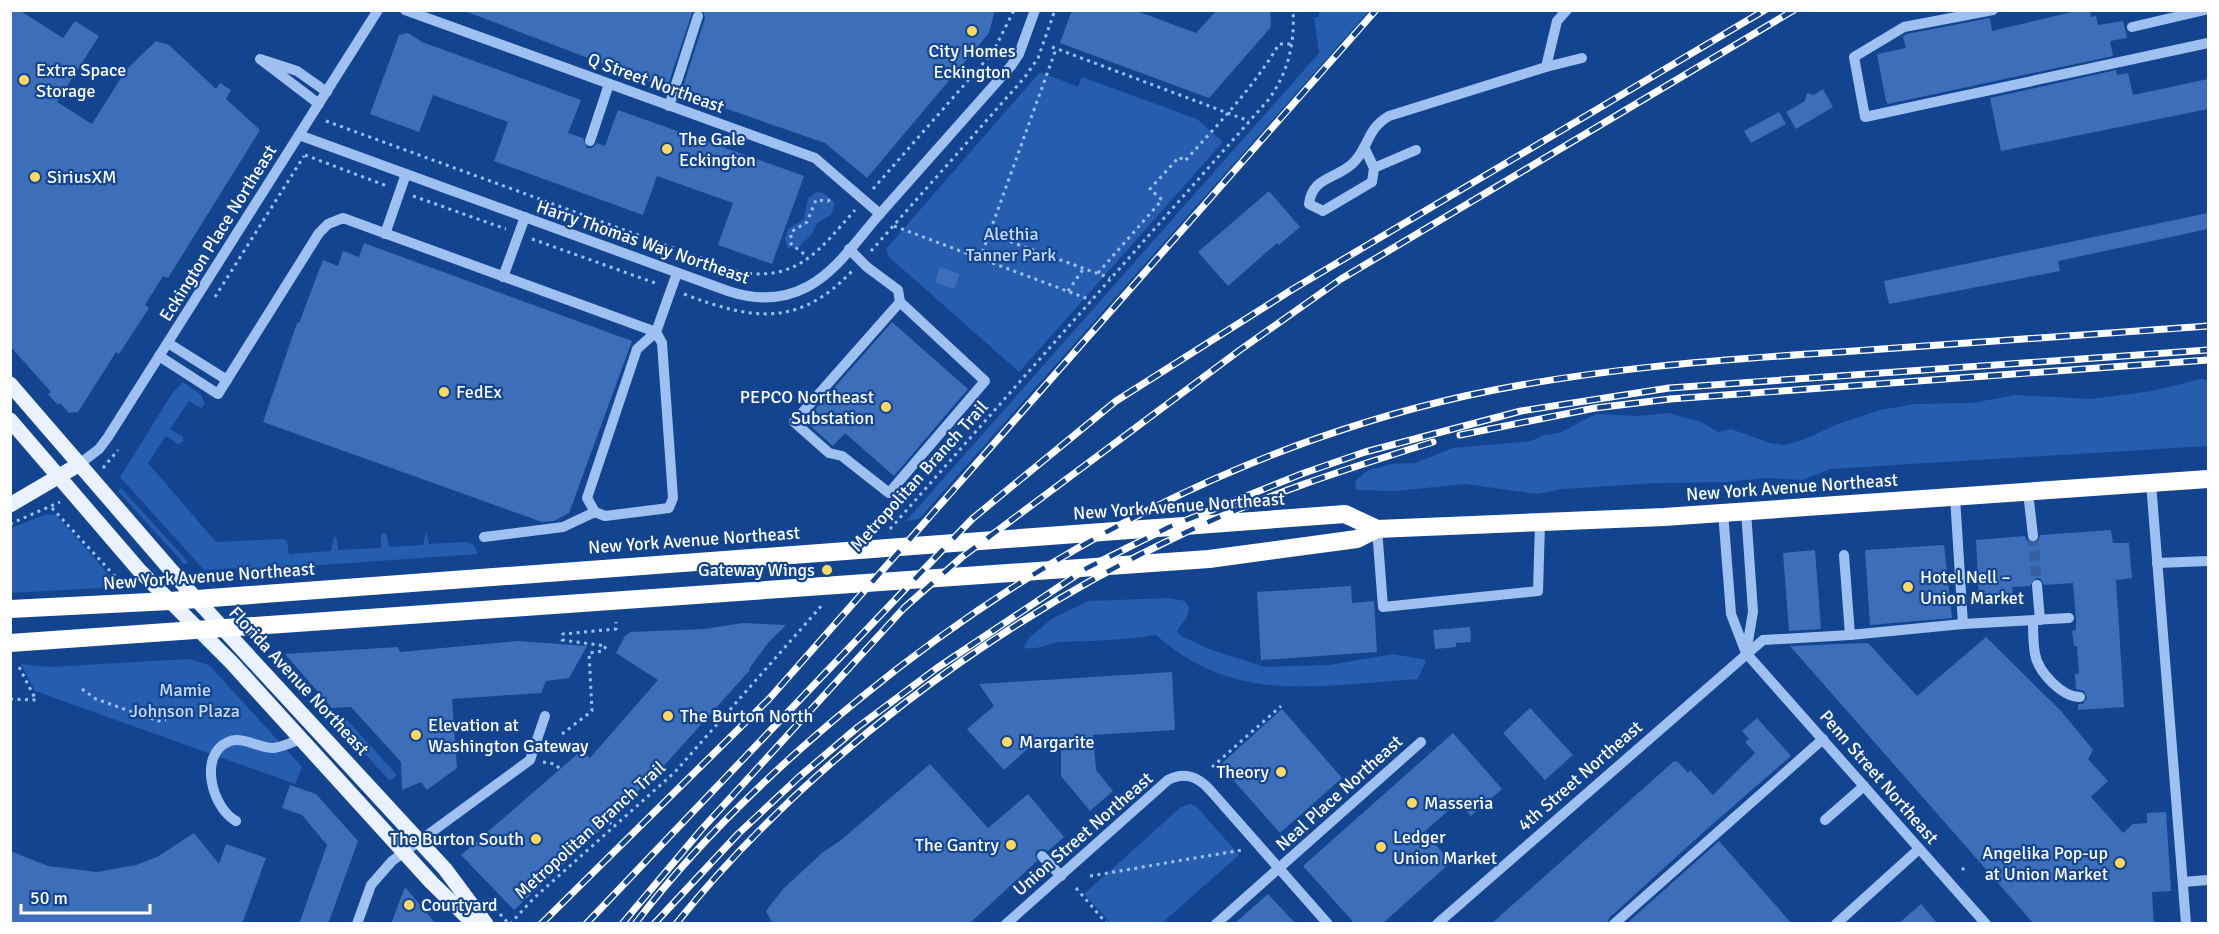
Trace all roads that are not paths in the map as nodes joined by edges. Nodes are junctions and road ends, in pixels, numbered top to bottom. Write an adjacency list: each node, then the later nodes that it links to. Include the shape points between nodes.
1 (378, 10): 13 (street, Eckington Place Northeast)
2 (405, 10): 12 (street, Q Street Northeast)
3 (1035, 10): 22 (street, Harry Thomas Way Northeast, via 1011,66)
4 (1567, 10): 11 (street, via 1557,21)
5 (1994, 10): 9 (street, via 1904,27 1854,57 1865,117)
6 (2205, 10): 8 (street)
7 (698, 16): 15 (street)
8 (2132, 27)
9 (2208, 43)
10 (1581, 58): 11 (street)
11 (1546, 67): 18 (street, via 1389,116 1376,124)
12 (609, 84): 15 (street, Q Street Northeast); 17 (street)
13 (327, 92): 14 (street, Eckington Place Northeast); 14 (street, via 297,71 260,59)
14 (319, 104): 16 (street, Eckington Place Northeast)
15 (669, 106): 22 (street, Q Street Northeast, via 815,158)
16 (299, 135): 21 (street, Harry Thomas Way Northeast); 30 (street, Eckington Place Northeast)
17 (590, 141)
18 (1364, 147): 20 (street); 20 (street, via 1354,163 1316,184 1309,204 1323,211 1372,182)
19 (1416, 150): 20 (street)
20 (1374, 168)
21 (406, 174): 23 (street, Harry Thomas Way Northeast); 24 (street)
22 (880, 214): 25 (street, Harry Thomas Way Northeast)
23 (525, 217): 26 (street, Harry Thomas Way Northeast); 27 (street)
24 (385, 234): 27 (street); 32 (street, via 343,219 328,224)
25 (849, 249): 26 (street, Harry Thomas Way Northeast, via 808,286 768,298 741,295); 28 (street, via 898,290)
26 (677, 273): 29 (street)
27 (503, 277): 29 (street)
28 (900, 302): 28 (street, via 985,381 889,493 842,456 829,453 794,422)
29 (656, 332): 43 (street, via 637,349 587,498); 43 (street, via 662,343 673,498 669,508 605,516)
30 (168, 343): 31 (street, Eckington Place Northeast); 32 (street)
31 (159, 356): 32 (street, via 218,393); 35 (street, Eckington Place Northeast, via 99,449)
32 (227, 380)
33 (10, 384): 35 (main road, Florida Avenue Northeast)
34 (10, 420): 36 (main road, Florida Avenue Northeast)
35 (78, 465): 36 (main road); 53 (main road, Florida Avenue Northeast)
36 (57, 478): 41 (main road); 54 (main road, Florida Avenue Northeast)
37 (2208, 479): 38 (highway, New York Avenue Northeast)
38 (2151, 483): 39 (highway, New York Avenue Northeast); 51 (street)
39 (2028, 492): 40 (highway, New York Avenue Northeast); 47 (street)
40 (1954, 497): 42 (highway, New York Avenue Northeast); 58 (street)
41 (10, 505)
42 (1746, 511): 44 (highway, New York Avenue Northeast); 63 (street, via 1753,612)
43 (595, 512): 48 (street, via 563,527)
44 (1723, 512): 45 (highway, New York Avenue Northeast); 63 (street, via 1731,614)
45 (1540, 523): 46 (highway, New York Avenue Northeast); 46 (street, via 1538,591 1383,607)
46 (1377, 529): 53 (highway, New York Avenue Northeast, via 1345,514); 59 (highway, New York Avenue Northeast, via 1358,539 1209,559)
47 (2033, 536)
48 (484, 537)
49 (1844, 555): 61 (street)
50 (2208, 561): 51 (street)
51 (2157, 563): 80 (street)
52 (2037, 585): 57 (street)
53 (195, 598): 54 (highway, New York Avenue Northeast); 59 (main road, Florida Avenue Northeast)
54 (170, 601): 55 (highway, New York Avenue Northeast); 60 (main road, Florida Avenue Northeast)
55 (10, 609)
56 (2069, 618): 57 (street, 4th Street Northeast)
57 (2036, 620): 58 (street, 4th Street Northeast); 64 (street, via 2035,656 2042,669 2057,687 2071,697)
58 (1963, 624): 61 (street, 4th Street Northeast)
59 (225, 629): 60 (highway, New York Avenue Northeast); 73 (main road, Florida Avenue Northeast)
60 (199, 630): 62 (highway, New York Avenue Northeast); 66 (main road, Florida Avenue Northeast)
61 (1850, 635): 63 (street, 4th Street Northeast, via 1763,640)
62 (10, 643)
63 (1746, 653): 67 (street, Penn Street Northeast); 87 (street, 4th Street Northeast)
64 (2080, 697)
65 (545, 716): 73 (street, via 530,760)
66 (301, 739): 72 (street, via 275,748 237,740 220,748 211,775 213,792 220,809); 75 (main road, Florida Avenue Northeast)
67 (1823, 739): 70 (street, Penn Street Northeast); 88 (street)
68 (1421, 742): 77 (street, Neal Place Northeast)
69 (1185, 775): 77 (street, Neal Place Northeast, via 1208,787); 78 (street, Union Street Northeast, via 1168,780)
70 (1864, 786): 71 (street); 74 (street, Penn Street Northeast)
71 (1825, 820)
72 (236, 821)
73 (418, 840): 75 (street); 83 (main road, Florida Avenue Northeast)
74 (1919, 849): 89 (street); 90 (street, Penn Street Northeast)
75 (404, 851): 81 (street, via 371,885); 82 (main road, Florida Avenue Northeast)
76 (1042, 856): 78 (street)
77 (1279, 869): 85 (street, Neal Place Northeast); 86 (street, Neal Place Northeast)
78 (1060, 876): 84 (street, Union Street Northeast)
79 (2208, 880): 80 (street)
80 (2183, 882): 91 (street)
81 (357, 924)
82 (474, 924)
83 (486, 924)
84 (1006, 924)
85 (1216, 924)
86 (1328, 924)
87 (1437, 924)
88 (1614, 924)
89 (1836, 924)
90 (1986, 924)
91 (2186, 924)

